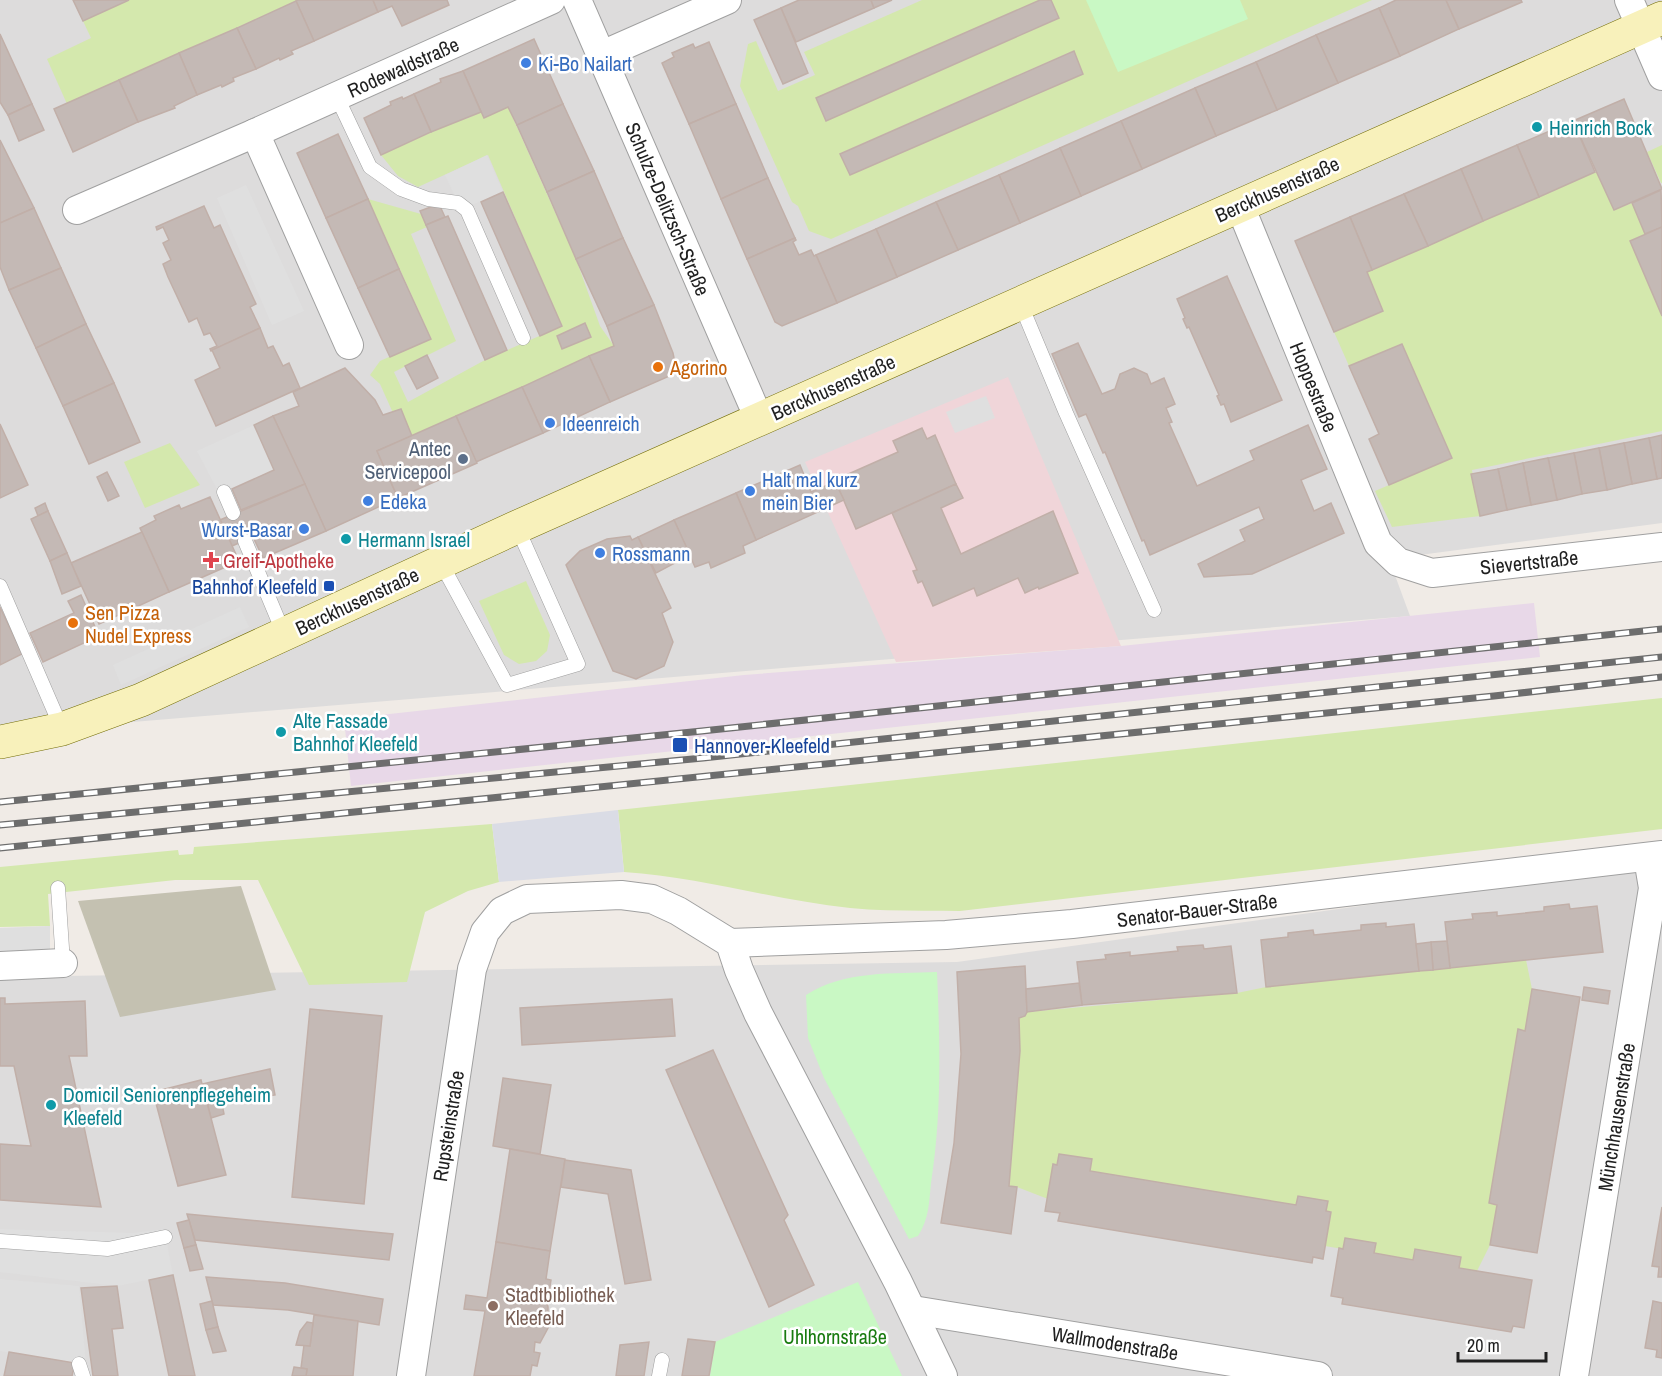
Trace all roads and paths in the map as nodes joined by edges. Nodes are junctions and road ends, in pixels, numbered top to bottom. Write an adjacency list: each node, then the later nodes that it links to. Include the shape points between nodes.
1 (551, 0): 7 (street, Rodewaldstraße)
2 (577, 0): 5 (street, Schulze-Delitzsch-Straße)
3 (727, 0): 5 (street)
4 (1644, 15): 6 (street); 9 (street, Berckhusenstraße)
5 (602, 55): 14 (street, Schulze-Delitzsch-Straße)
6 (1662, 76)
7 (337, 97): 8 (street, Rodewaldstraße); 12 (lane, via 370,168 401,189 428,199 458,203 467,210)
8 (255, 133): 10 (street, Rodewaldstraße); 13 (street)
9 (1240, 206): 11 (street, Berckhusenstraße); 20 (street, Hoppestraße, via 1378,543)
10 (77, 210)
11 (1021, 304): 14 (street, Berckhusenstraße); 23 (lane)
12 (523, 338)
13 (350, 345)
14 (759, 419): 17 (street, Berckhusenstraße)
15 (224, 492): 16 (lane)
16 (233, 513)
17 (518, 527): 21 (street, Berckhusenstraße); 21 (lane, via 578,664 507,685)
18 (245, 541): 24 (lane)
19 (1662, 547): 20 (street, Sievertstraße, via 1432,573)
20 (1398, 562)
21 (441, 563): 24 (street, Berckhusenstraße)
22 (0, 586): 25 (lane)
23 (1154, 610)
24 (284, 634): 25 (street, Berckhusenstraße, via 141,700)
25 (62, 729): 26 (street, Berckhusenstraße)
26 (0, 742)
27 (1655, 856): 29 (street, Senator-Bauer-Straße, via 1060,925 946,935); 40 (street, Münchhausenstraße)
28 (58, 888): 30 (lane)
29 (730, 943): 34 (street, via 758,1013); 36 (street, Rupsteinstraße, via 678,910 652,899 621,895 527,899 502,911 485,932 472,969)
30 (63, 963): 31 (street)
31 (0, 966)
32 (165, 1236): 33 (lane, via 108,1249)
33 (0, 1241)
34 (913, 1310): 38 (street); 39 (street, Wallmodenstraße)
35 (662, 1360): 37 (lane)
36 (411, 1376)
37 (659, 1376)
38 (943, 1376)
39 (1318, 1376)
40 (1574, 1376)

